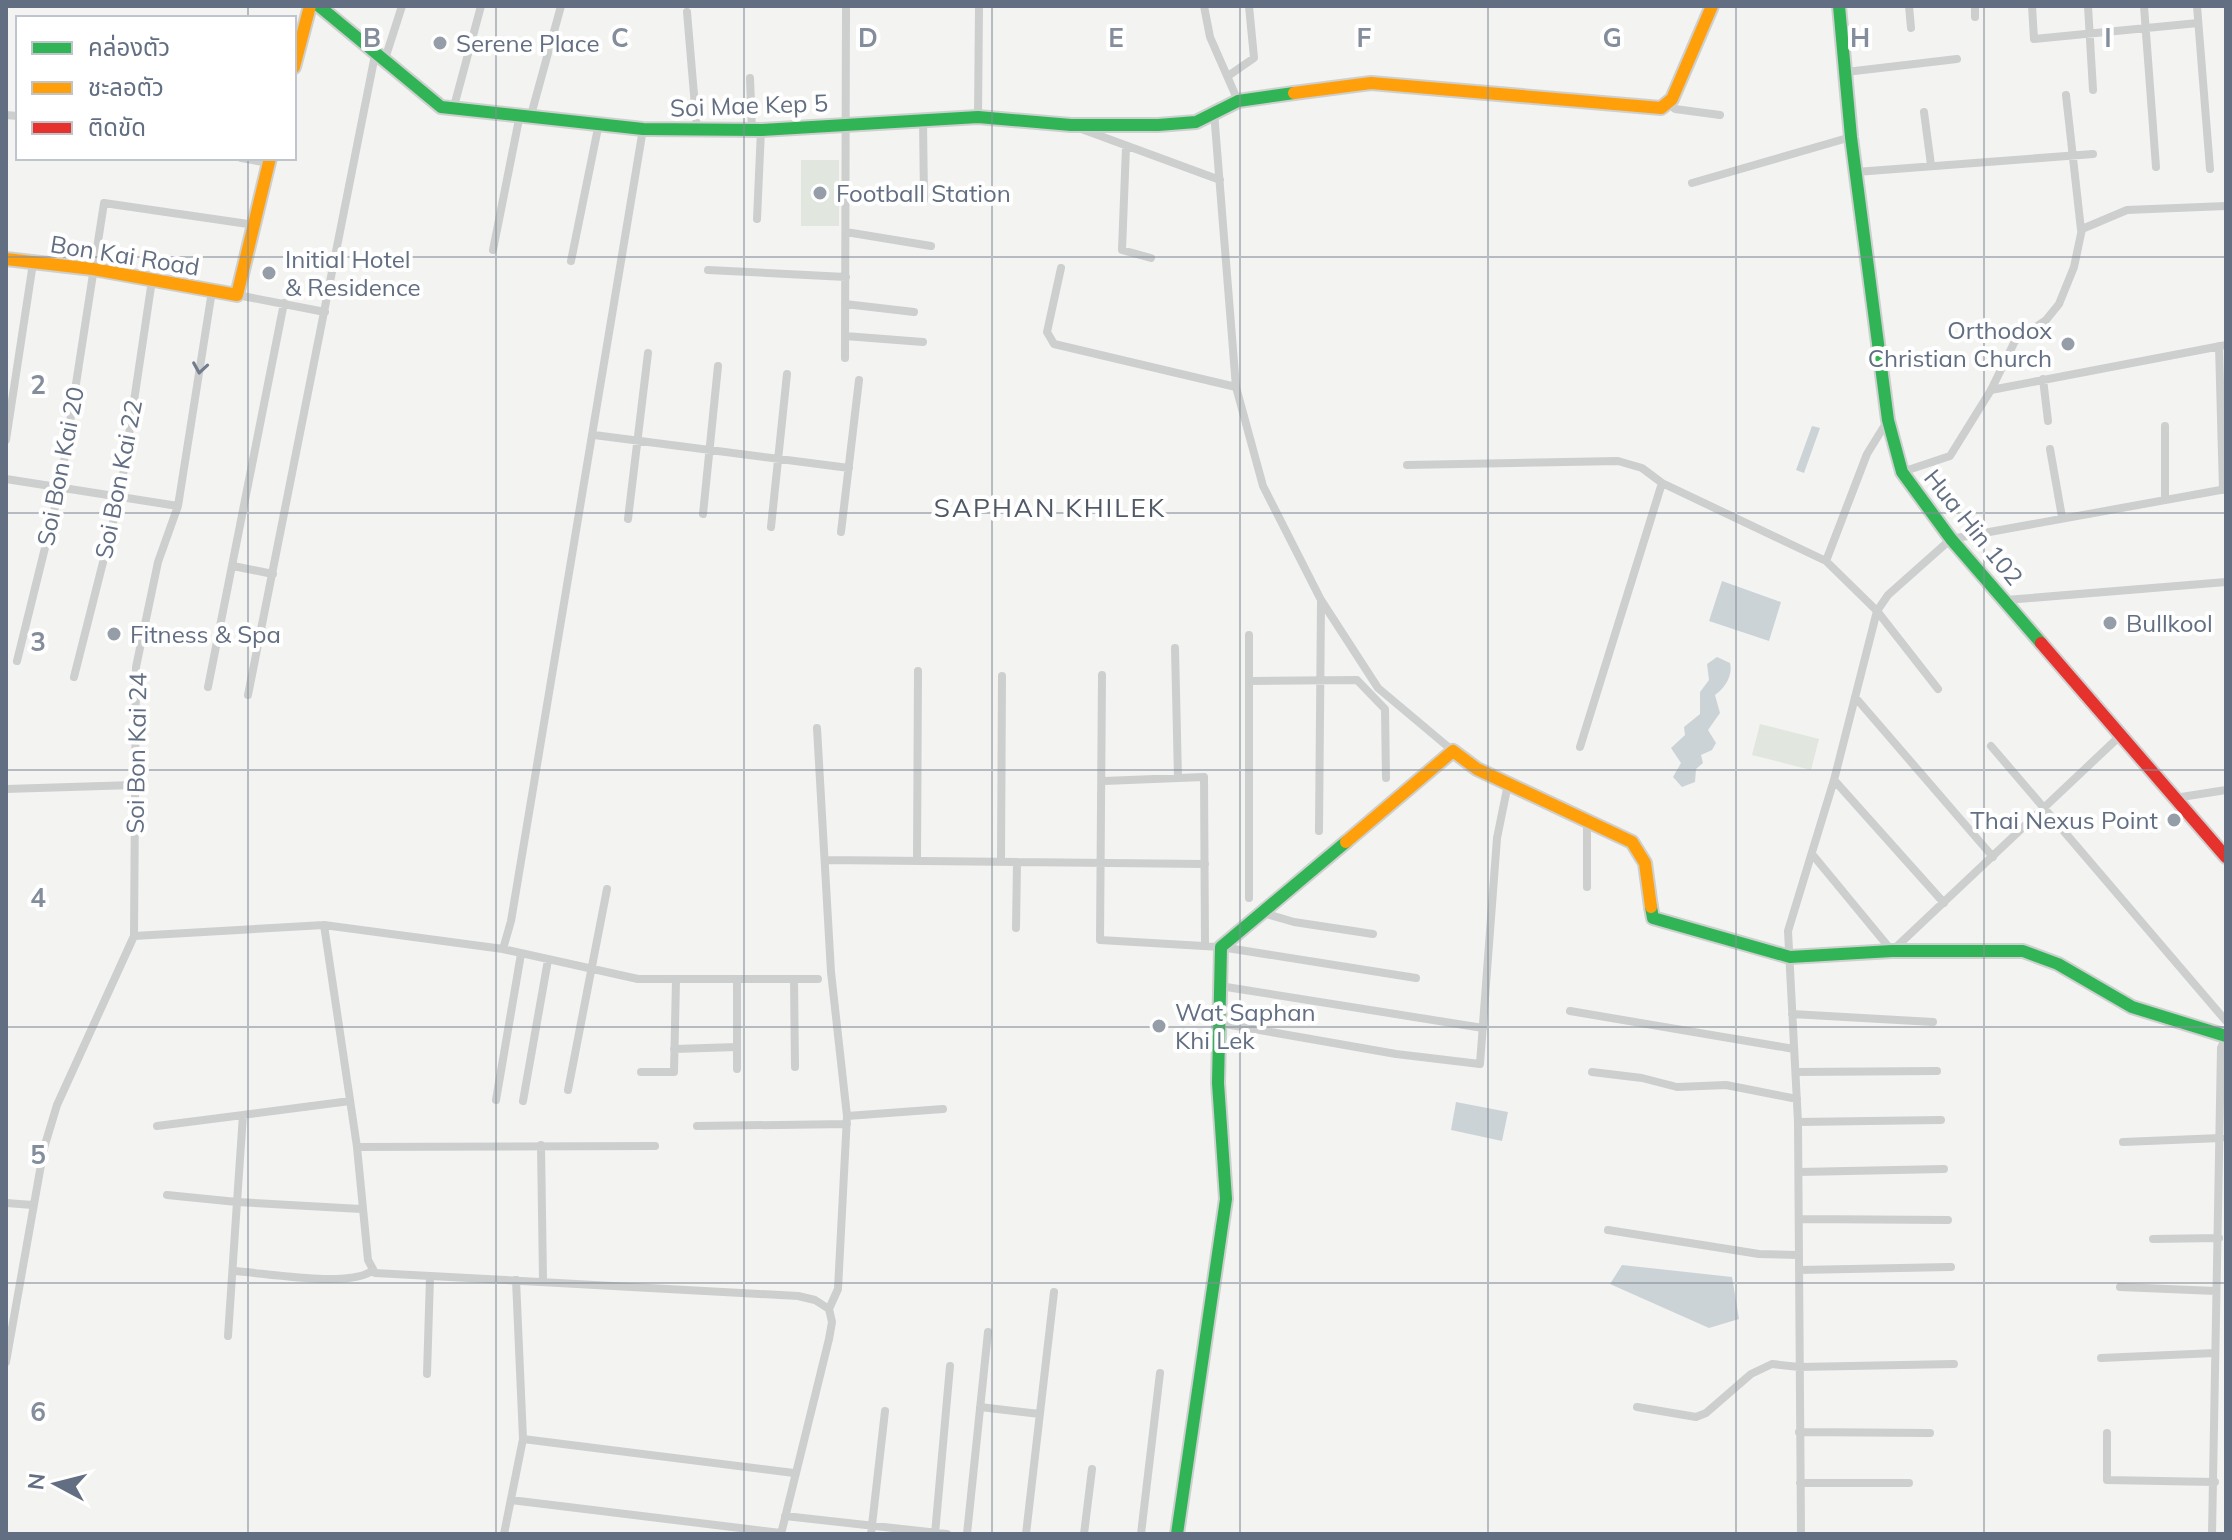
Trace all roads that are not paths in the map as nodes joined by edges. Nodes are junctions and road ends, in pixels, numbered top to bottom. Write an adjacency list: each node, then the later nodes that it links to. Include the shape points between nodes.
1 (310, 6): 25 (street)
2 (319, 6): 24 (street, Soi Mae Kep 5)
3 (402, 6): 24 (street)
4 (481, 6): 34 (street)
5 (561, 6): 37 (street)
6 (846, 6): 42 (street)
7 (979, 6): 39 (street)
8 (1204, 6): 28 (street, via 1210,37)
9 (1249, 6): 28 (street, via 1254,58)
10 (1712, 6): 33 (street)
11 (1839, 6): 27 (street, Hua Hin 102)
12 (1909, 6): 21 (street)
13 (1975, 6): 19 (street)
14 (2032, 6): 23 (street, via 2034,39)
15 (2088, 6): 23 (street)
16 (2144, 6): 22 (street)
17 (2197, 6): 20 (street)
18 (687, 12): 45 (street)
19 (1975, 17)
20 (2198, 23): 22 (street); 54 (street)
21 (1911, 28)
22 (2146, 28): 23 (street); 53 (street)
23 (2089, 34): 30 (street)
24 (380, 58): 34 (street, Soi Mae Kep 5, via 437,105); 79 (street)
25 (296, 59)
26 (1957, 59): 27 (street)
27 (1846, 72): 47 (street, Hua Hin 102)
28 (1228, 76): 32 (street)
29 (750, 78): 46 (street)
30 (2093, 90)
31 (2066, 95): 50 (street)
32 (1238, 101): 33 (street, Soi Mae Kep 5, via 1371,83 1644,108); 35 (street, Soi Mae Kep 5)
33 (1668, 103): 38 (street, via 1675,109)
34 (453, 110): 37 (street, Soi Mae Kep 5)
35 (1214, 111): 43 (street, Soi Mae Kep 5, via 1196,122); 56 (street)
36 (1924, 112): 52 (street)
37 (526, 115): 41 (street, Soi Mae Kep 5); 65 (street)
38 (1720, 115)
39 (978, 117): 40 (street, Soi Mae Kep 5); 43 (street, Soi Mae Kep 5)
40 (923, 120): 42 (street, Soi Mae Kep 5); 58 (street)
41 (599, 123): 44 (street, Soi Mae Kep 5); 68 (street)
42 (848, 124): 46 (street, Soi Mae Kep 5); 63 (street)
43 (1071, 125): 48 (street)
44 (643, 129): 45 (street, Soi Mae Kep 5); 95 (street)
45 (697, 130): 46 (street, Soi Mae Kep 5)
46 (757, 130): 60 (street)
47 (1851, 137): 55 (street, Hua Hin 102); 57 (street)
48 (1126, 147): 56 (street); 66 (street, via 1122,250)
49 (2093, 154): 50 (street)
50 (2071, 156): 52 (street); 62 (street)
51 (270, 161): 61 (street)
52 (1931, 165): 55 (street)
53 (2156, 167)
54 (2210, 169)
55 (1856, 172): 92 (street, Hua Hin 102)
56 (1220, 180): 90 (street)
57 (1692, 183)
58 (924, 200)
59 (2226, 206): 62 (street, via 2127,210)
60 (757, 219)
61 (255, 225): 71 (street, Soi Bon Kai 20, via 104,203); 76 (street)
62 (2081, 230): 91 (street, via 2059,304 2015,341)
63 (846, 232): 64 (street); 73 (street)
64 (931, 246)
65 (493, 250)
66 (1151, 258)
67 (6, 259): 69 (street, Bon Kai Road)
68 (571, 261)
69 (33, 263): 71 (street, Bon Kai Road); 96 (street)
70 (1061, 268): 90 (street, via 1047,332 1054,344)
71 (93, 269): 74 (street, Bon Kai Road); 106 (street, Soi Bon Kai 20)
72 (708, 270): 73 (street)
73 (846, 277): 78 (street)
74 (152, 280): 75 (street, Bon Kai Road); 108 (street, Soi Bon Kai 22)
75 (212, 291): 76 (street, Bon Kai Road); 110 (street, Soi Bon Kai 24, one-way to 110)
76 (237, 295): 77 (street)
77 (284, 303): 79 (street); 118 (street)
78 (845, 304): 80 (street); 81 (street)
79 (325, 312): 119 (street)
80 (914, 312)
81 (845, 336): 82 (street); 85 (street)
82 (923, 342)
83 (2223, 345): 88 (street); 107 (street)
84 (648, 353): 97 (street)
85 (845, 358)
86 (718, 366): 99 (street)
87 (787, 374): 100 (street)
88 (2043, 379): 91 (street); 93 (street)
89 (859, 380): 102 (street)
90 (1236, 387): 121 (street, via 1263,486)
91 (1991, 390): 103 (street, via 1950,456)
92 (1888, 420): 103 (street, Hua Hin 102); 117 (street, via 1867,454)
93 (2048, 421)
94 (2165, 426): 109 (street)
95 (594, 435): 97 (street); 174 (street)
96 (6, 440)
97 (637, 443): 99 (street); 113 (street)
98 (2050, 449): 112 (street)
99 (710, 451): 100 (street); 111 (street)
100 (779, 459): 102 (street); 114 (street)
101 (1407, 465): 105 (street, via 1618,461 1642,468)
102 (849, 468): 115 (street)
103 (1902, 472): 116 (street, Hua Hin 102)
104 (6, 479): 106 (street)
105 (1662, 483): 117 (street); 140 (street)
106 (60, 487): 108 (street); 126 (street, Soi Bon Kai 20)
107 (2224, 489): 109 (street)
108 (120, 495): 110 (street); 130 (street, Soi Bon Kai 22)
109 (2165, 499): 112 (street)
110 (178, 506): 147 (street, Soi Bon Kai 24, via 158,562 136,667)
111 (703, 514)
112 (2062, 517): 116 (street)
113 (628, 519)
114 (771, 527)
115 (841, 532)
116 (1951, 539): 122 (street, Hua Hin 102); 123 (street)
117 (1826, 561): 123 (street)
118 (233, 566): 119 (street); 133 (street)
119 (273, 574): 135 (street)
120 (2226, 582): 122 (street)
121 (1321, 600): 131 (street); 141 (street, via 1378,688)
122 (2006, 600): 138 (street, Hua Hin 102)
123 (1877, 611): 134 (street); 136 (street)
124 (1249, 635): 132 (street)
125 (1175, 648): 142 (street)
126 (17, 661)
127 (918, 671): 158 (street)
128 (1102, 675): 145 (street)
129 (1002, 676): 159 (street)
130 (74, 677)
131 (1318, 680): 132 (street); 143 (street, via 1357,680 1385,709); 153 (street)
132 (1249, 681): 165 (street)
133 (208, 687)
134 (1938, 689)
135 (248, 695)
136 (1855, 697): 144 (street); 155 (street)
137 (817, 728): 157 (street)
138 (2121, 735): 150 (street, Hua Hin 102); 151 (street)
139 (1991, 746): 151 (street)
140 (1580, 747)
141 (1453, 751): 146 (street); 167 (street)
142 (1178, 778): 145 (street); 162 (street, via 1204,777)
143 (1386, 778)
144 (1834, 780): 154 (street); 166 (street)
145 (1104, 781): 161 (street)
146 (1508, 784): 152 (street); 191 (street, via 1497,838)
147 (134, 785): 148 (street); 171 (street, Soi Bon Kai 24)
148 (6, 789)
149 (2226, 790): 150 (street)
150 (2175, 798): 156 (street, Hua Hin 102)
151 (2044, 809): 155 (street); 188 (street)
152 (1587, 820): 163 (street); 177 (street, via 1640,850 1653,918)
153 (1319, 831)
154 (1812, 854): 175 (street); 177 (street, via 1788,931)
155 (1993, 857): 166 (street)
156 (2226, 857)
157 (827, 860): 158 (street); 209 (street, via 831,972)
158 (917, 861): 159 (street)
159 (1001, 862): 160 (street)
160 (1017, 862): 161 (street); 169 (street)
161 (1103, 863): 162 (street); 172 (street, via 1100,940)
162 (1205, 864): 172 (street)
163 (1587, 887)
164 (607, 889): 179 (street)
165 (1249, 898)
166 (1944, 903): 175 (street)
167 (1263, 913): 170 (street); 173 (street)
168 (324, 925): 171 (street); 174 (street); 205 (street)
169 (1016, 928)
170 (1373, 934)
171 (134, 936): 224 (street, via 57,1105)
172 (1205, 946): 173 (street)
173 (1221, 947): 180 (street); 185 (street)
174 (503, 949): 176 (street)
175 (1892, 951): 177 (street); 192 (street, via 2023,951 2058,964 2132,1007)
176 (521, 954): 178 (street); 204 (street)
177 (1790, 957): 187 (street)
178 (548, 960): 179 (street); 206 (street)
179 (591, 969): 184 (street); 202 (street)
180 (1416, 978)
181 (737, 979): 182 (street); 184 (street); 193 (street)
182 (794, 979): 183 (street); 196 (street)
183 (818, 979)
184 (676, 980): 194 (street)
185 (1220, 986): 190 (street); 191 (street)
186 (1570, 1011): 195 (street)
187 (1792, 1014): 189 (street); 195 (street)
188 (2226, 1021)
189 (1933, 1022)
190 (1219, 1023): 191 (street, via 1478,1064); 279 (street, via 1226,1199)
191 (1483, 1028)
192 (2226, 1037): 214 (street, via 2221,1048)
193 (737, 1047): 194 (street); 197 (street)
194 (674, 1049): 199 (street, via 674,1072)
195 (1794, 1049): 201 (street)
196 (795, 1067)
197 (737, 1069)
198 (1937, 1071): 201 (street)
199 (641, 1072)
200 (1592, 1072): 203 (street, via 1677,1087 1726,1085)
201 (1796, 1072): 203 (street)
202 (568, 1090)
203 (1797, 1099): 211 (street)
204 (496, 1100)
205 (350, 1101): 208 (street); 218 (street)
206 (523, 1101)
207 (943, 1109): 209 (street)
208 (243, 1115): 212 (street); 222 (street)
209 (847, 1120): 213 (street); 242 (street, via 838,1289)
210 (1941, 1120): 211 (street)
211 (1798, 1122): 220 (street)
212 (157, 1126)
213 (697, 1126)
214 (2221, 1138): 215 (street); 229 (street)
215 (2123, 1142)
216 (541, 1145): 217 (street); 218 (street); 238 (street)
217 (655, 1146)
218 (357, 1147): 225 (street)
219 (1944, 1169): 220 (street)
220 (1799, 1172): 226 (street)
221 (167, 1195): 222 (street)
222 (237, 1202): 225 (street); 234 (street)
223 (6, 1203): 224 (street)
224 (33, 1205): 247 (street)
225 (361, 1209): 235 (street)
226 (1799, 1219): 227 (street); 231 (street)
227 (1948, 1220)
228 (1608, 1230): 231 (street, via 1759,1254)
229 (2219, 1238): 230 (street); 240 (street)
230 (2153, 1239)
231 (1798, 1255): 233 (street)
232 (1951, 1267): 233 (street)
233 (1799, 1270): 250 (street)
234 (234, 1271): 235 (street, via 338,1278); 244 (street)
235 (372, 1271): 236 (street)
236 (430, 1277): 237 (street); 252 (street)
237 (516, 1280): 238 (street); 260 (street)
238 (543, 1280): 242 (street, via 798,1296)
239 (2120, 1287): 240 (street)
240 (2220, 1287): 245 (street)
241 (1054, 1292): 256 (street)
242 (829, 1309): 262 (street, via 829,1339)
243 (988, 1332): 253 (street)
244 (228, 1336)
245 (2215, 1353): 246 (street); 263 (street)
246 (2101, 1358)
247 (6, 1362)
248 (1954, 1364): 250 (street)
249 (950, 1366): 271 (street)
250 (1799, 1367): 254 (street, via 1760,1368 1696,1417); 257 (street)
251 (1160, 1373): 278 (street)
252 (427, 1374)
253 (980, 1407): 256 (street); 275 (street)
254 (1637, 1407)
255 (885, 1411): 270 (street)
256 (1040, 1414): 276 (street)
257 (1799, 1432): 258 (street); 264 (street)
258 (1930, 1433)
259 (2107, 1433): 263 (street, via 2107,1480)
260 (523, 1439): 262 (street); 266 (street)
261 (1092, 1469): 277 (street)
262 (794, 1473): 269 (street)
263 (2215, 1482): 268 (street)
264 (1800, 1483): 265 (street); 280 (street)
265 (1909, 1483)
266 (511, 1500): 272 (street); 273 (street)
267 (2226, 1501): 268 (street)
268 (2214, 1502): 281 (street)
269 (785, 1516): 270 (street); 273 (street)
270 (872, 1530): 271 (street)
271 (935, 1533): 274 (street)
272 (504, 1534)
273 (781, 1534)
274 (947, 1534)
275 (967, 1534)
276 (1026, 1534)
277 (1084, 1534)
278 (1141, 1534)
279 (1177, 1534)
280 (1801, 1534)
281 (2212, 1534)

